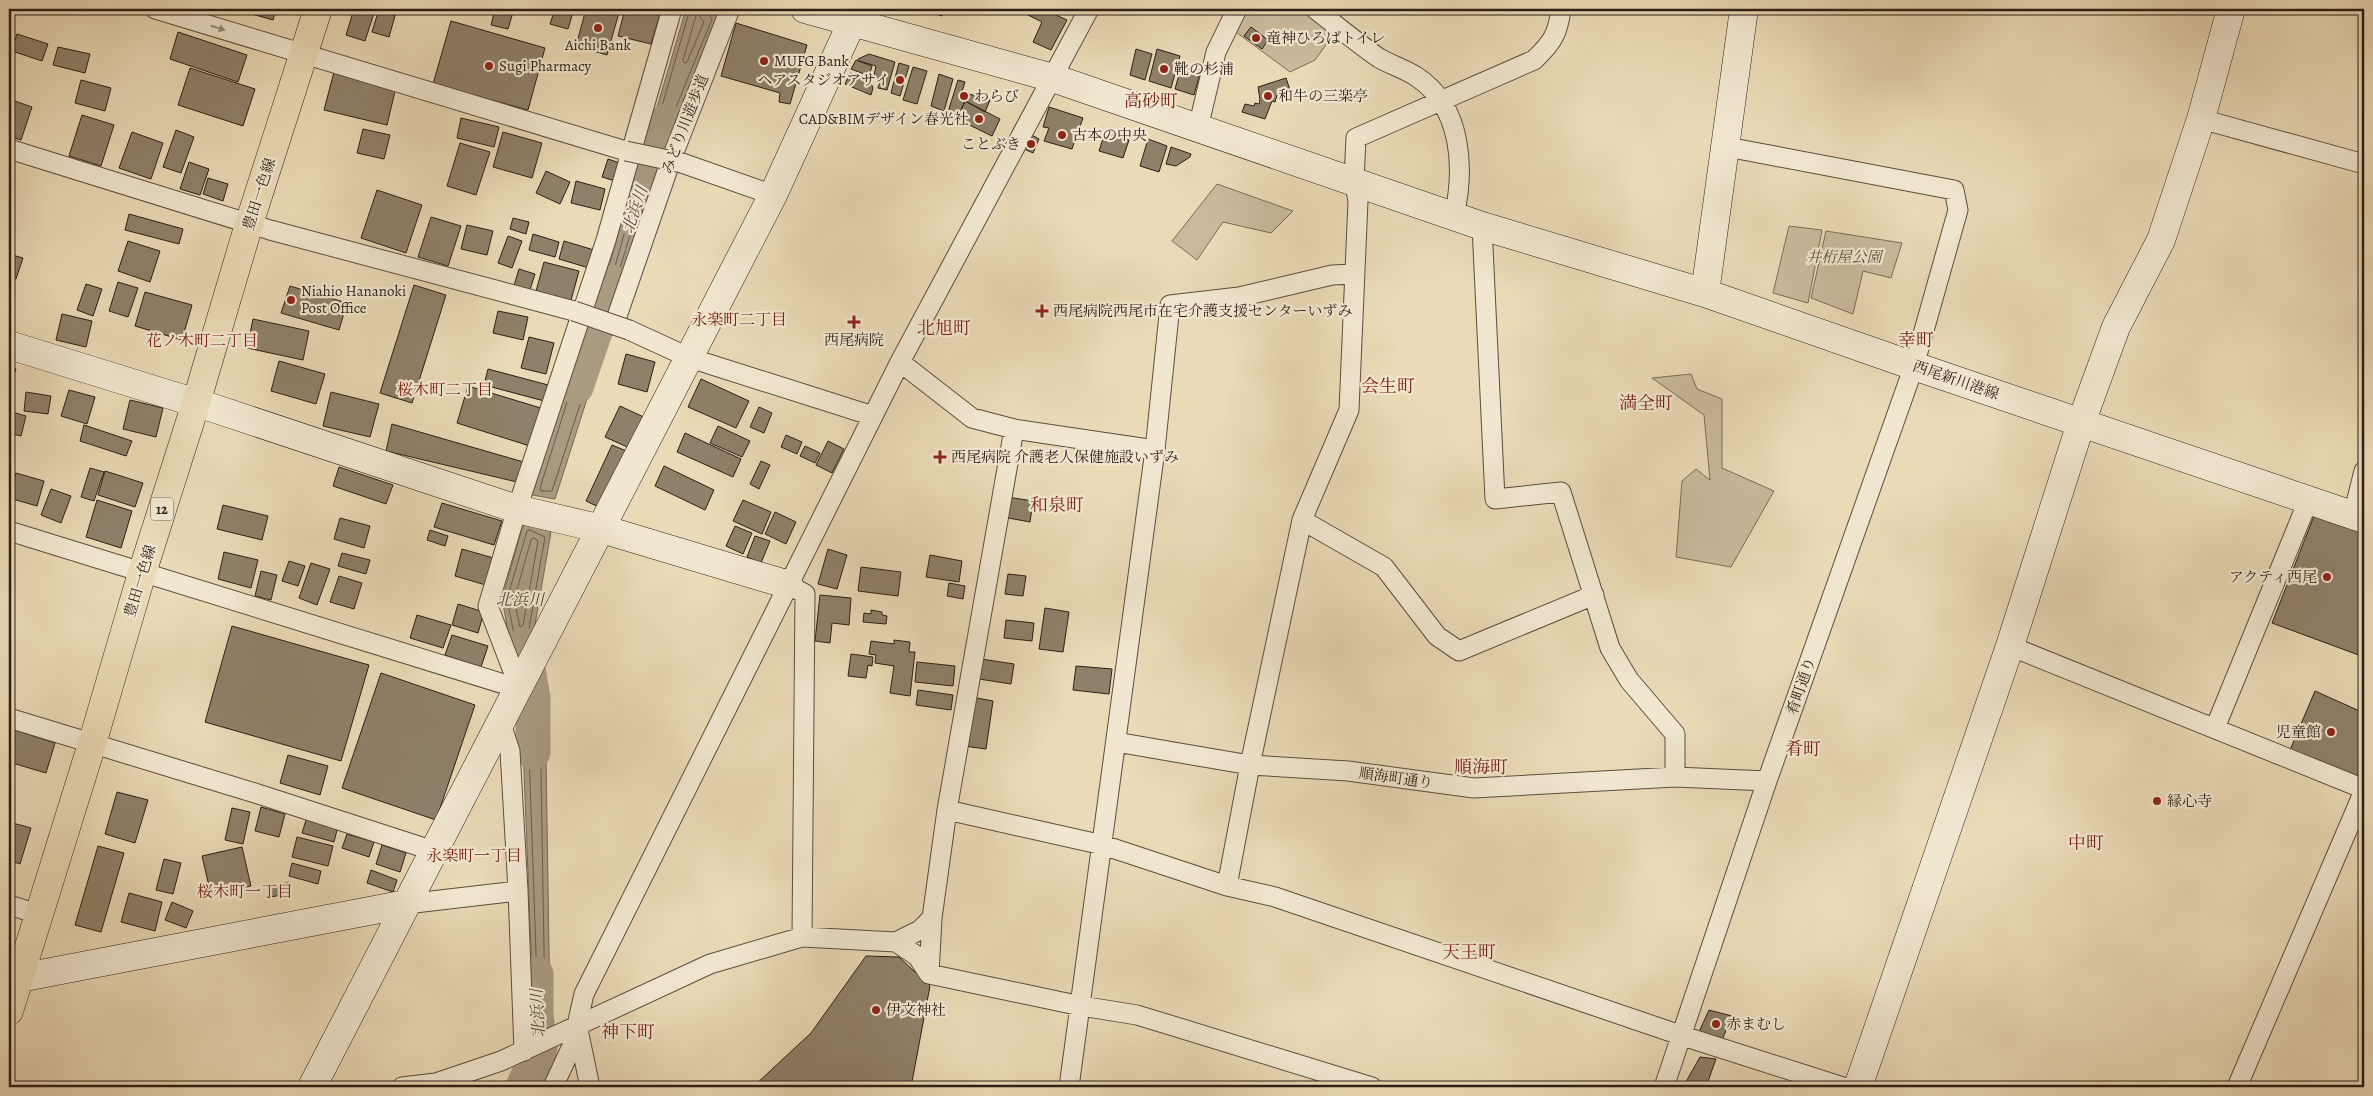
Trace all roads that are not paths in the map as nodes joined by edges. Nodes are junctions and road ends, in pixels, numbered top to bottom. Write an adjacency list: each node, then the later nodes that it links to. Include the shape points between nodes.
1 (155, 9): 13 (street, one-way to 13)
2 (318, 9): 13 (main road, 豊田一色線 / 12)
3 (672, 9): 41 (street, via 606,240)
4 (730, 9): 20 (street, みどり川遊歩道)
5 (804, 9): 12 (street, 西尾新川港線)
6 (1089, 9): 14 (street)
7 (1237, 9): 17 (street, via 1216,52)
8 (1315, 9): 15 (street, via 1379,58 1417,77)
9 (1561, 9): 15 (street, via 1558,30 1548,48 1534,60)
10 (1744, 9): 18 (street)
11 (2231, 9): 16 (street)
12 (856, 15): 14 (street, 西尾新川港線); 23 (street)
13 (303, 54): 20 (street, bridge, via 626,151); 25 (main road, 豊田一色線 / 12)
14 (1052, 78): 17 (street, 西尾新川港線); 32 (street)
15 (1442, 100): 22 (street, via 1356,138); 24 (street, via 1458,142 1459,194)
16 (2201, 119): 21 (street); 36 (street, via 2161,240 2116,327)
17 (1198, 128): 22 (street, 西尾新川港線)
18 (1726, 147): 28 (street); 33 (street, 肴町通り, via 1954,190 1958,210)
19 (9, 149): 25 (street)
20 (676, 162): 23 (street); 29 (street, みどり川遊歩道)
21 (2364, 164)
22 (1354, 180): 24 (street, 西尾新川港線); 27 (street, via 1358,201)
23 (773, 195): 31 (street)
24 (1454, 216): 26 (street, 西尾新川港線)
25 (249, 224): 29 (street, bridge, via 574,311); 34 (main road, 豊田一色線 / 12)
26 (1482, 226): 28 (street, 西尾新川港線); 48 (street, via 1495,499 1560,492)
27 (1356, 274): 38 (street, via 1332,275 1239,297 1170,305); 43 (street, via 1349,410)
28 (1705, 292): 33 (street, 西尾新川港線)
29 (622, 328): 31 (street)
30 (9, 345): 34 (street)
31 (690, 358): 35 (street); 44 (street)
32 (900, 362): 35 (street); 37 (street, via 972,418)
33 (1914, 366): 36 (street, 西尾新川港線); 58 (street, 肴町通り)
34 (196, 402): 41 (street); 46 (main road, 豊田一色線 / 12)
35 (872, 416): 47 (street)
36 (2081, 423): 40 (street, 西尾新川港線); 49 (street)
37 (1014, 429): 38 (street); 60 (street)
38 (1155, 450): 54 (street)
39 (2364, 471): 42 (street)
40 (2308, 501): 42 (street, 西尾新川港線); 53 (street)
41 (519, 509): 44 (street); 50 (street, via 488,606)
42 (2358, 517)
43 (1302, 520): 48 (street, via 1384,567 1437,636 1459,652); 56 (street)
44 (592, 526): 47 (street); 50 (street, via 573,580)
45 (9, 531): 46 (street)
46 (142, 573): 50 (street); 55 (main road, 豊田一色線 / 12)
47 (789, 585): 69 (street, via 805,594); 75 (street, via 584,994)
48 (1594, 595): 57 (street, via 1610,648 1629,680 1675,734)
49 (2010, 646): 53 (street); 86 (street)
50 (520, 689): 52 (street)
51 (9, 718): 55 (street)
52 (501, 724): 62 (street); 64 (street, via 510,751)
53 (2215, 728): 59 (street)
54 (1116, 742): 56 (street, 順海町通り); 61 (street)
55 (92, 744): 62 (street); 67 (main road, 豊田一色線 / 12)
56 (1250, 765): 57 (street, 順海町通り, via 1348,771 1474,788); 63 (street)
57 (1675, 777): 58 (street, 順海町通り)
58 (1767, 781): 76 (street, 肴町通り)
59 (2364, 790): 87 (street)
60 (947, 810): 61 (street); 68 (street)
61 (1103, 845): 63 (street); 73 (street)
62 (434, 851): 65 (street)
63 (1227, 886): 76 (street, via 1275,897)
64 (518, 891): 65 (street); 77 (street)
65 (406, 904): 72 (street); 78 (street)
66 (9, 905): 67 (street)
67 (38, 914): 72 (main road, 豊田一色線 / 12)
68 (932, 918): 70 (street, via 920,930); 71 (street)
69 (802, 937): 70 (street); 75 (street, via 710,964)
70 (896, 942): 71 (street, via 917,956)
71 (929, 974): 73 (street)
72 (13, 979): 74 (main road, 豊田一色線 / 12)
73 (1080, 1006): 82 (street); 83 (street, via 1137,1015)
74 (9, 1011)
75 (573, 1029): 77 (street); 80 (street); 81 (street)
76 (1683, 1036): 84 (street, 肴町通り); 85 (street)
77 (521, 1052): 79 (street, via 501,1062 436,1083)
78 (312, 1087)
79 (402, 1087)
80 (553, 1087)
81 (590, 1087)
82 (1069, 1087)
83 (1372, 1087)
84 (1664, 1087)
85 (1843, 1087)
86 (1858, 1087)
87 (2237, 1087)

